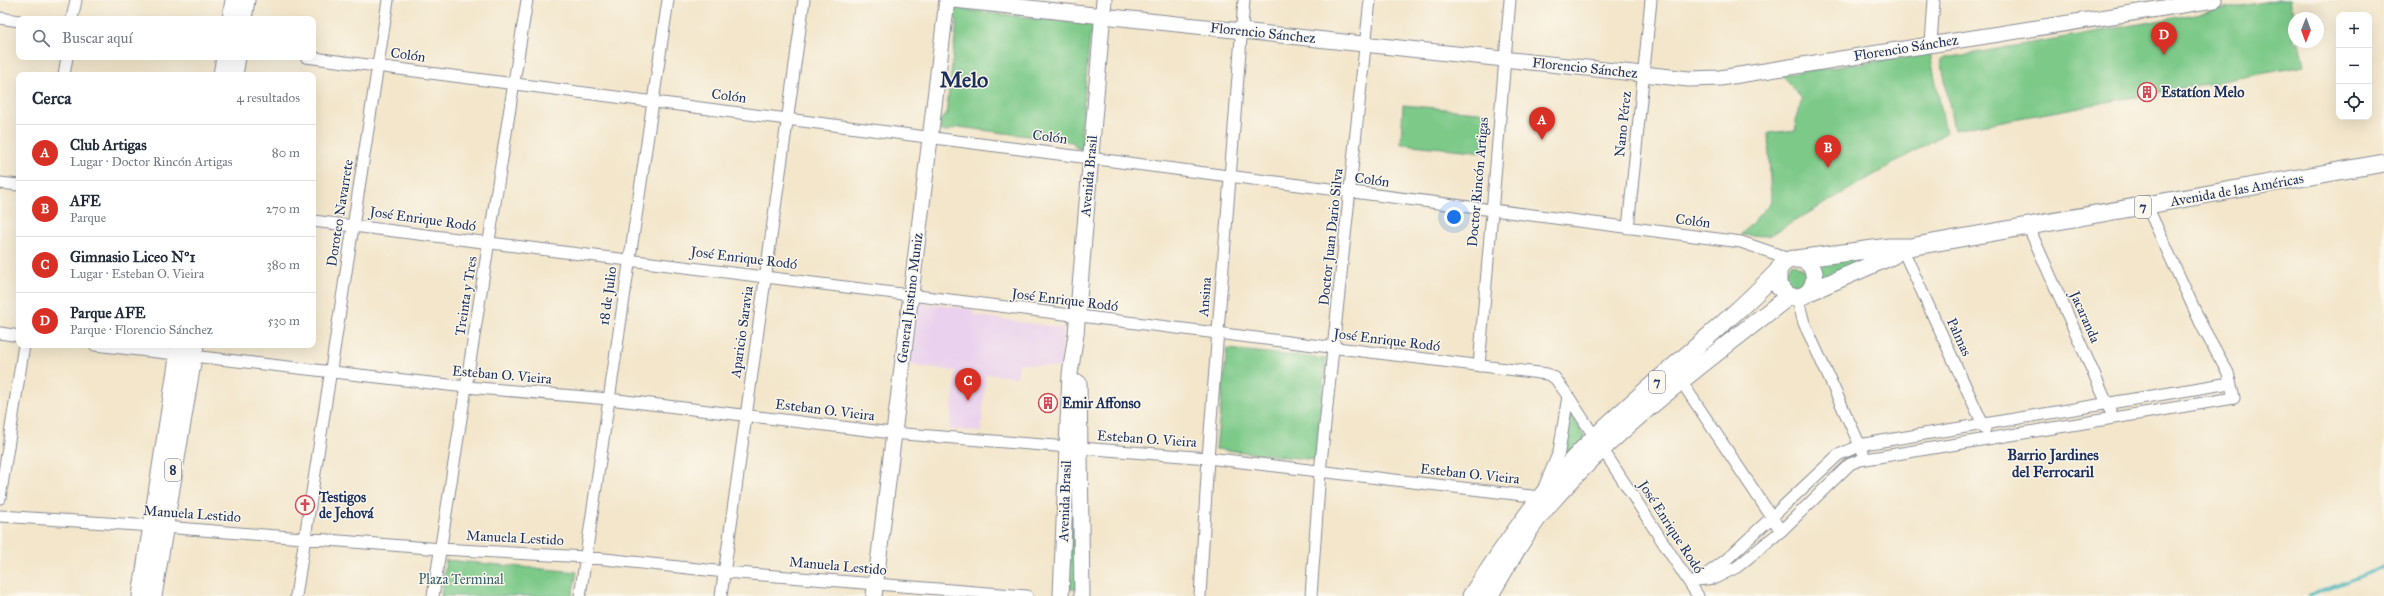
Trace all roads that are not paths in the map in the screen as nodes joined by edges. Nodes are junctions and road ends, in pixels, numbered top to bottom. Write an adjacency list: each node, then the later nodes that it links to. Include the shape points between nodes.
1 (76, 0): 18 (street)
2 (234, 0): 19 (main road)
3 (246, 0): 20 (main road)
4 (388, 0): 32 (street, Doroteo Navarrete)
5 (527, 0): 37 (street, Treinta y Tres)
6 (668, 0): 38 (street, 18 de Julio)
7 (804, 0): 39 (street, Aparicio Saravia)
8 (947, 0): 40 (street, General Justino Muniz)
9 (954, 0): 21 (street, Florencio Sánchez)
10 (1104, 0): 21 (street, Avenida Brasil)
11 (1244, 0): 24 (street, Ansina)
12 (1370, 0): 26 (street, Doctor Juan Dario Silva)
13 (1510, 0): 31 (street, Doctor Rincón Artigas)
14 (1651, 0): 36 (street, Nano Pérez)
15 (1934, 0): 25 (street)
16 (2214, 0): 17 (street, Florencio Sánchez)
17 (2161, 5): 25 (street, Florencio Sánchez)
18 (73, 16)
19 (231, 16)
20 (243, 16)
21 (1103, 17): 24 (street, Florencio Sánchez); 41 (street, Avenida Brasil)
22 (0, 18): 23 (street)
23 (16, 21)
24 (1242, 30): 26 (street, Florencio Sánchez); 43 (street, Ansina)
25 (1931, 43): 36 (street, Florencio Sánchez, via 1720,78 1689,79)
26 (1365, 45): 31 (street, Florencio Sánchez); 46 (street, Doctor Juan Dario Silva)
27 (316, 58): 32 (street, Colón)
28 (66, 60): 33 (street)
29 (224, 60): 34 (main road)
30 (236, 60): 35 (main road)
31 (1504, 60): 36 (street, Florencio Sánchez); 48 (street, Doctor Rincón Artigas)
32 (377, 66): 37 (street, Colón); 50 (street, Doroteo Navarrete)
33 (64, 72)
34 (222, 72)
35 (234, 72)
36 (1642, 74): 51 (street, Nano Pérez)
37 (514, 84): 38 (street, Colón); 53 (street, Treinta y Tres)
38 (652, 102): 39 (street, Colón); 55 (street, 18 de Julio)
39 (787, 118): 40 (street, Colón); 57 (street, Aparicio Saravia)
40 (930, 137): 41 (street, Colón); 58 (street, General Justino Muniz)
41 (1091, 158): 43 (street, Colón); 60 (street, Avenida Brasil)
42 (2384, 163): 47 (main road, Avenida de las Américas / 7)
43 (1230, 175): 46 (street, Colón); 62 (street, Ansina)
44 (0, 183): 45 (street)
45 (16, 185)
46 (1350, 192): 48 (street, Colón); 66 (street, Doctor Juan Dario Silva)
47 (2147, 206): 52 (main road, Avenida de las Américas / 7); 71 (street, via 2202,326 2228,373)
48 (1491, 211): 51 (street, Colón); 68 (street, Doctor Rincón Artigas)
49 (316, 221): 50 (street, José Enrique Rodó)
50 (353, 225): 53 (street, José Enrique Rodó); 69 (street, Doroteo Navarrete)
51 (1628, 228): 56 (street, Colón, via 1741,242 1779,255)
52 (2029, 228): 54 (main road, Avenida de las Américas / 7); 75 (street, Jacaranda)
53 (489, 243): 55 (street, José Enrique Rodó); 72 (street, Treinta y Tres)
54 (1902, 248): 56 (main road, Avenida de las Américas / 7, via 1889,247); 59 (main road, Avenida de las Américas / 7, via 1892,256); 78 (street, Palmas)
55 (629, 259): 57 (street, José Enrique Rodó); 74 (street, 18 de Julio)
56 (1787, 263): 59 (main road, via 1778,286 1782,292); 59 (main road, via 1804,261 1814,271 1814,284); 81 (main road, Avenida de las Américas / 7)
57 (765, 276): 58 (street, José Enrique Rodó); 76 (street, Aparicio Saravia)
58 (911, 296): 60 (street, José Enrique Rodó); 79 (street, General Justino Muniz)
59 (1798, 296): 70 (main road, Avenida de las Américas / 7); 82 (street, via 1804,323)
60 (1077, 317): 62 (street, José Enrique Rodó); 83 (street, Avenida Brasil)
61 (0, 333): 63 (street)
62 (1218, 334): 66 (street, José Enrique Rodó); 84 (street, Ansina)
63 (16, 336)
64 (24, 348): 87 (street)
65 (140, 348): 67 (street, Esteban O. Vieira)
66 (1335, 348): 68 (street, José Enrique Rodó); 86 (street, Doctor Juan Dario Silva)
67 (186, 351): 69 (street, Esteban O. Vieira); 91 (main road, 8)
68 (1479, 366): 73 (street, José Enrique Rodó, via 1547,374 1555,378)
69 (330, 372): 72 (street, Esteban O. Vieira); 93 (street, Doroteo Navarrete)
70 (1681, 381): 81 (main road, Avenida de las Américas / 7); 90 (street)
71 (2230, 383): 75 (street); 77 (street, via 2234,398)
72 (466, 387): 74 (street, Esteban O. Vieira); 94 (street, Treinta y Tres)
73 (1568, 396): 81 (street, José Enrique Rodó); 88 (street, via 1559,452)
74 (609, 399): 76 (street, Esteban O. Vieira); 95 (street, 18 de Julio)
75 (2108, 404): 77 (street, Jacaranda); 78 (street)
76 (746, 415): 79 (street, Esteban O. Vieira); 96 (street, Aparicio Saravia)
77 (2113, 418): 80 (street)
78 (1983, 424): 80 (street, Palmas); 82 (street)
79 (892, 433): 83 (street, Esteban O. Vieira); 98 (street, General Justino Muniz)
80 (1989, 439): 85 (street)
81 (1599, 442): 88 (main road, Avenida de las Américas / 7); 97 (street, José Enrique Rodó)
82 (1861, 445): 85 (street); 90 (street, via 1838,455)
83 (1074, 449): 84 (street, Esteban O. Vieira); 106 (street, Avenida Brasil); 107 (street, Avenida Brasil)
84 (1208, 458): 86 (street, Esteban O. Vieira); 108 (street, Ansina)
85 (1866, 459): 92 (street, via 1850,464)
86 (1320, 472): 88 (street, Esteban O. Vieira); 109 (street, Doctor Juan Dario Silva)
87 (0, 498)
88 (1545, 500): 110 (main road, Avenida de las Américas / 7); 111 (main road, Avenida de las Américas / 7, via 1531,528)
89 (0, 516): 91 (street, Manuela Lestido)
90 (1772, 517): 92 (street); 97 (street, via 1726,560)
91 (157, 527): 93 (street, Manuela Lestido); 99 (main road, 8); 100 (main road, 8)
92 (1781, 531): 97 (street, via 1725,574)
93 (306, 538): 94 (street, Manuela Lestido); 101 (street, Doroteo Navarrete)
94 (441, 549): 95 (street, Manuela Lestido); 102 (street, Treinta y Tres)
95 (586, 557): 96 (street, Manuela Lestido); 103 (street, 18 de Julio)
96 (725, 572): 98 (street, Manuela Lestido); 104 (street, Aparicio Saravia)
97 (1694, 582): 112 (street, José Enrique Rodó)
98 (875, 590): 105 (street, Manuela Lestido)
99 (141, 596)
100 (153, 596)
101 (296, 596)
102 (434, 596)
103 (580, 596)
104 (721, 596)
105 (1027, 596)
106 (1061, 596)
107 (1082, 596)
108 (1200, 596)
109 (1311, 596)
110 (1471, 596)
111 (1489, 596)
112 (1698, 596)

